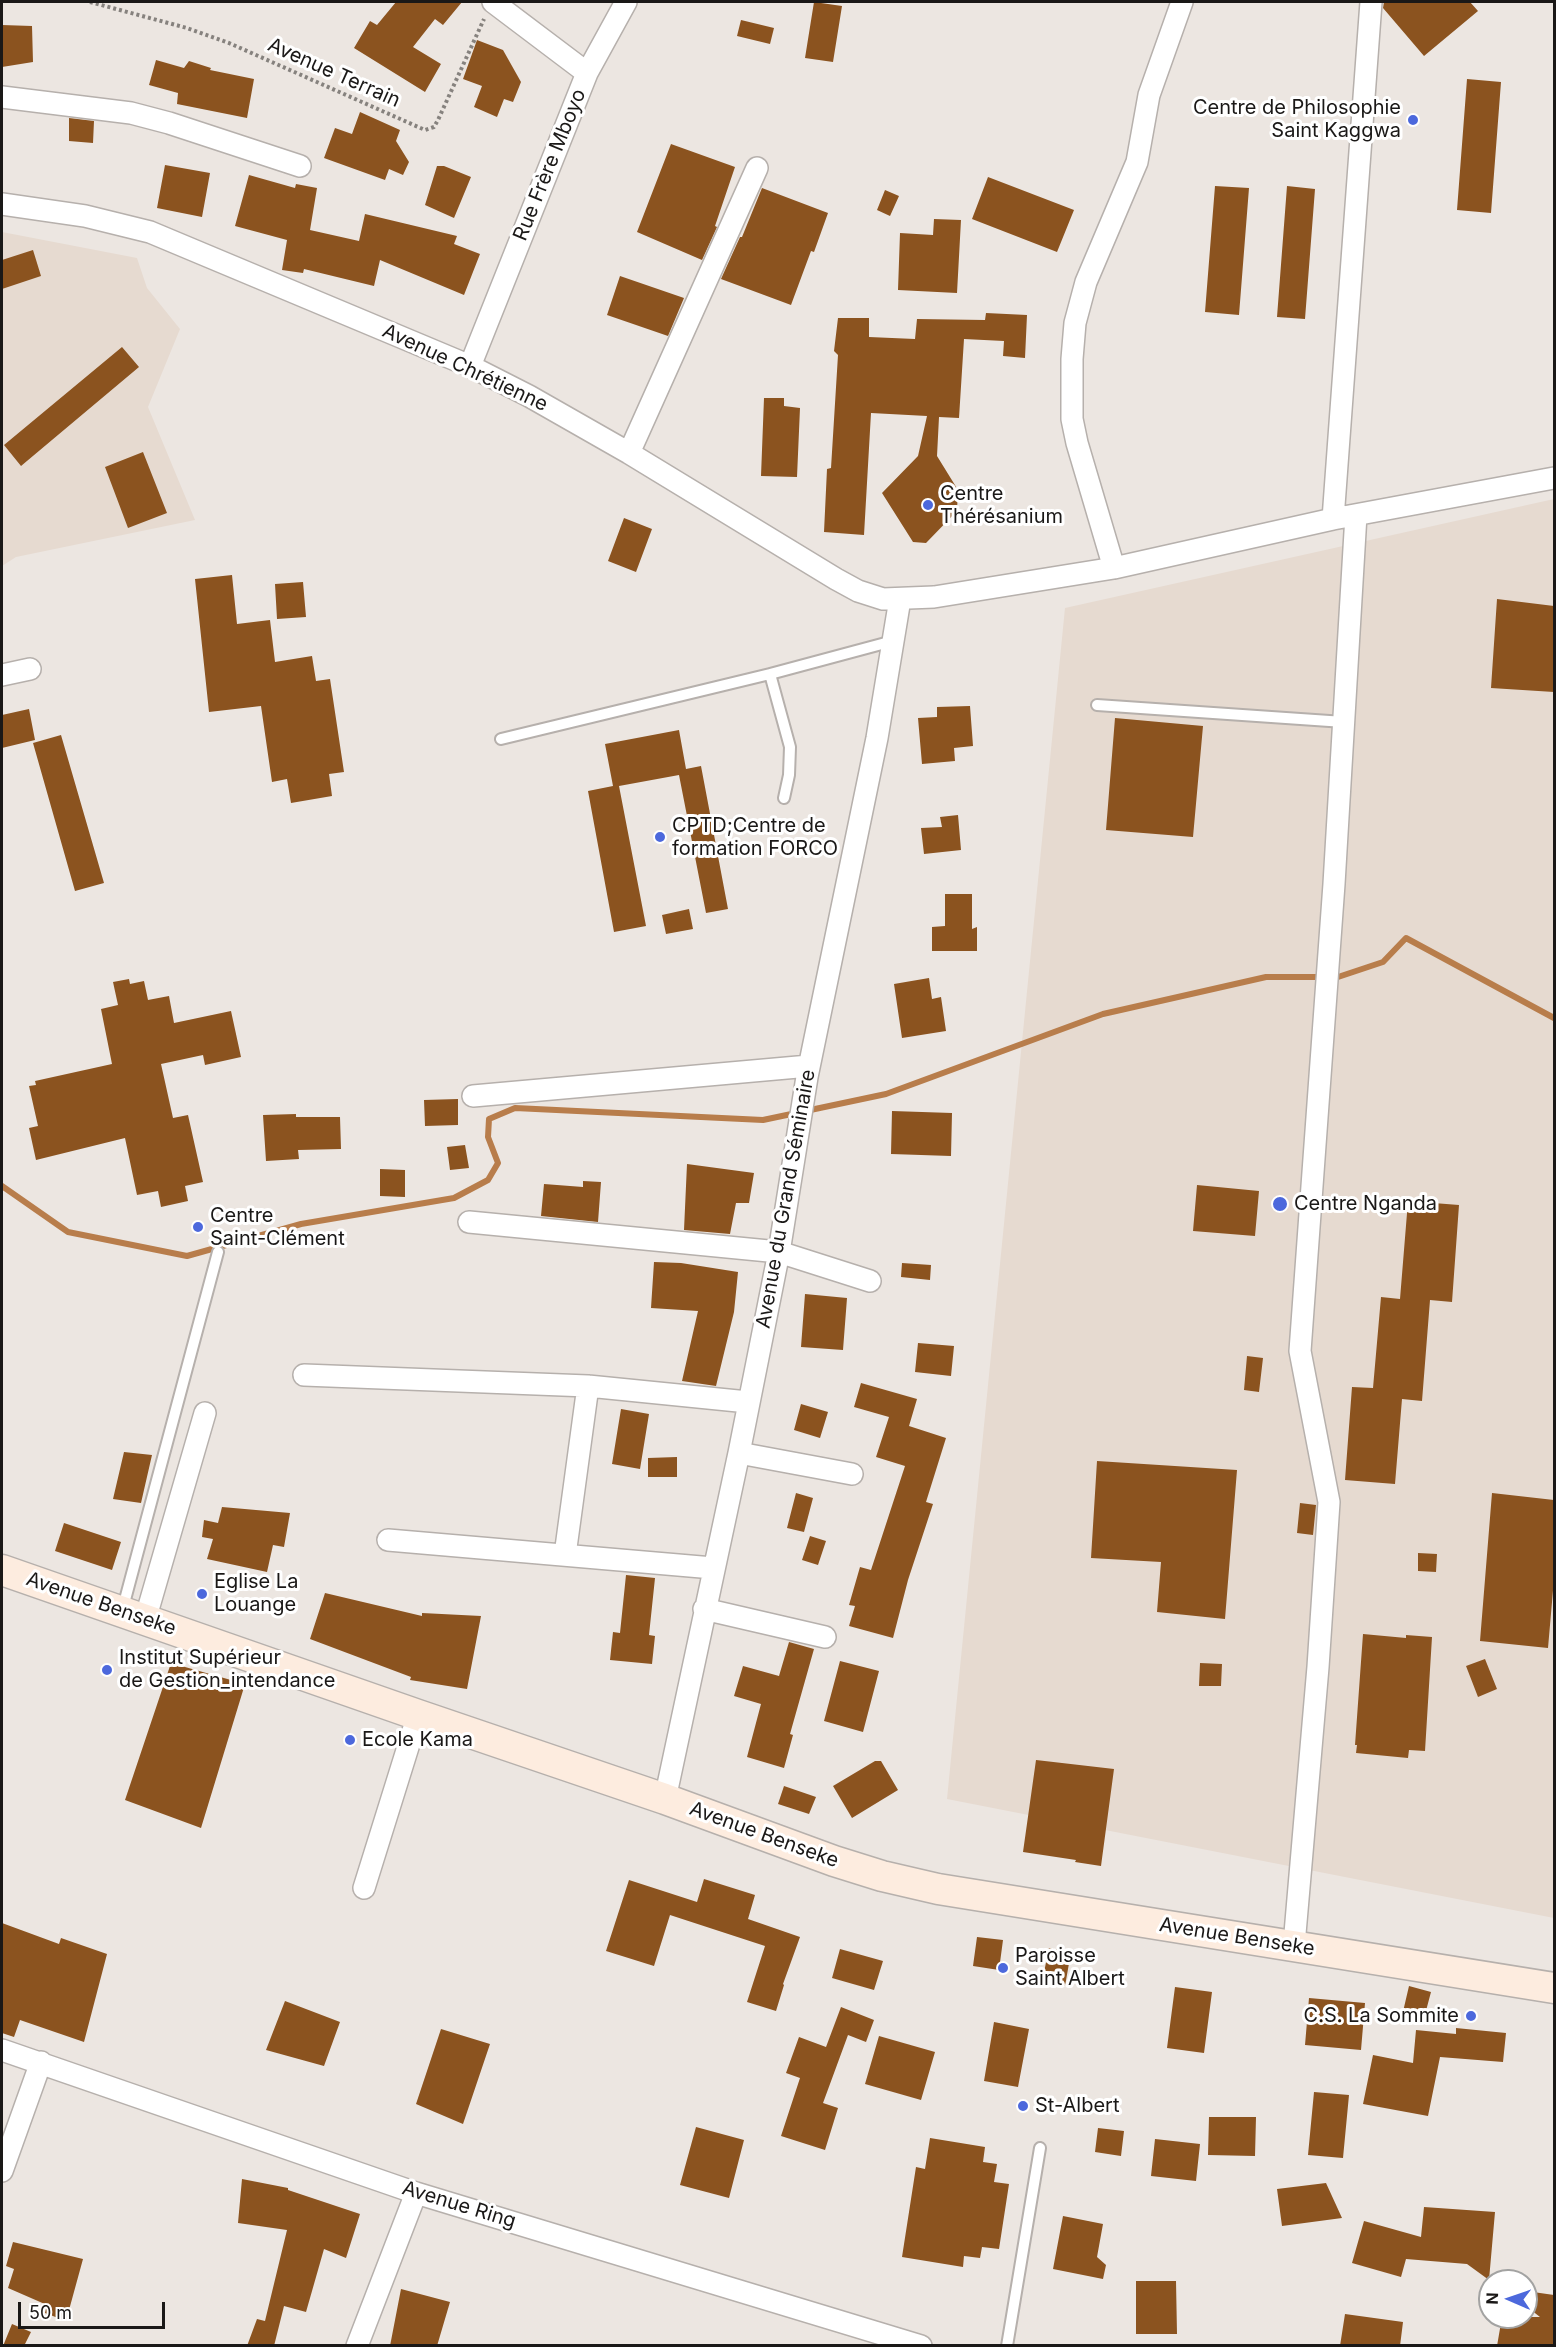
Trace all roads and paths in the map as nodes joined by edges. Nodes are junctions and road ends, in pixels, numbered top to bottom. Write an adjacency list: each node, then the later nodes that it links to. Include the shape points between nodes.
1 (90, 2): 5 (path, Avenue Terrain, via 229,43 425,130 434,127 438,120)
2 (626, 2): 6 (street)
3 (1182, 2): 16 (street, via 1149,95 1137,162 1086,282 1075,324 1072,419)
4 (1371, 2): 15 (street)
5 (490, 7): 6 (street, Rue Frère Mboyo)
6 (587, 73): 11 (street, Rue Frère Mboyo)
7 (2, 97): 8 (street, via 132,113)
8 (300, 166)
9 (757, 168): 12 (street)
10 (2, 204): 11 (street, Avenue Chrétienne, via 68,213 150,232)
11 (470, 366): 12 (street, Avenue Chrétienne)
12 (629, 453): 17 (street, Avenue Chrétienne, via 858,591 883,599)
13 (1554, 478): 14 (street, Avenue Chrétienne)
14 (1356, 515): 15 (street, Avenue Chrétienne); 23 (street)
15 (1333, 519): 16 (street, Avenue Chrétienne)
16 (1114, 568): 17 (street, Avenue Chrétienne, via 934,597)
17 (900, 598): 18 (street, Avenue du Grand Séminaire)
18 (893, 641): 20 (lane); 26 (street, Avenue du Grand Séminaire, via 877,738)
19 (30, 669): 21 (street)
20 (770, 674): 24 (lane); 25 (lane, via 790,747)
21 (2, 675)
22 (1097, 705): 23 (lane)
23 (1344, 723): 48 (street, via 1300,1351 1327,1484 1329,1529)
24 (501, 739)
25 (784, 798)
26 (808, 1072): 27 (street); 30 (street, Avenue du Grand Séminaire)
27 (473, 1096)
28 (469, 1222): 30 (street)
29 (218, 1252): 43 (lane)
30 (779, 1252): 31 (street); 34 (street, Avenue du Grand Séminaire)
31 (870, 1281)
32 (304, 1375): 33 (street)
33 (588, 1386): 34 (street); 39 (street)
34 (748, 1402): 36 (street, Avenue du Grand Séminaire)
35 (205, 1413): 43 (street)
36 (739, 1453): 37 (street); 40 (street, Avenue du Grand Séminaire)
37 (852, 1474)
38 (388, 1540): 39 (street)
39 (565, 1555): 40 (street)
40 (713, 1568): 42 (street, Avenue du Grand Séminaire)
41 (2, 1570): 43 (street, Avenue Benseke)
42 (704, 1609): 44 (street); 46 (street, Avenue du Grand Séminaire)
43 (134, 1616): 45 (street, Avenue Benseke)
44 (825, 1637)
45 (418, 1715): 46 (street, Avenue Benseke); 47 (street)
46 (665, 1799): 48 (street, Avenue Benseke, via 834,1862 905,1882)
47 (364, 1888)
48 (1294, 1945): 49 (street, Avenue Benseke)
49 (1554, 1988)
50 (2, 2050): 51 (street, Avenue Ring)
51 (41, 2062): 53 (street); 54 (street, Avenue Ring)
52 (1040, 2148): 57 (lane)
53 (2, 2171)
54 (416, 2193): 55 (street); 56 (street, Avenue Ring)
55 (357, 2346)
56 (921, 2346)
57 (1007, 2346)

